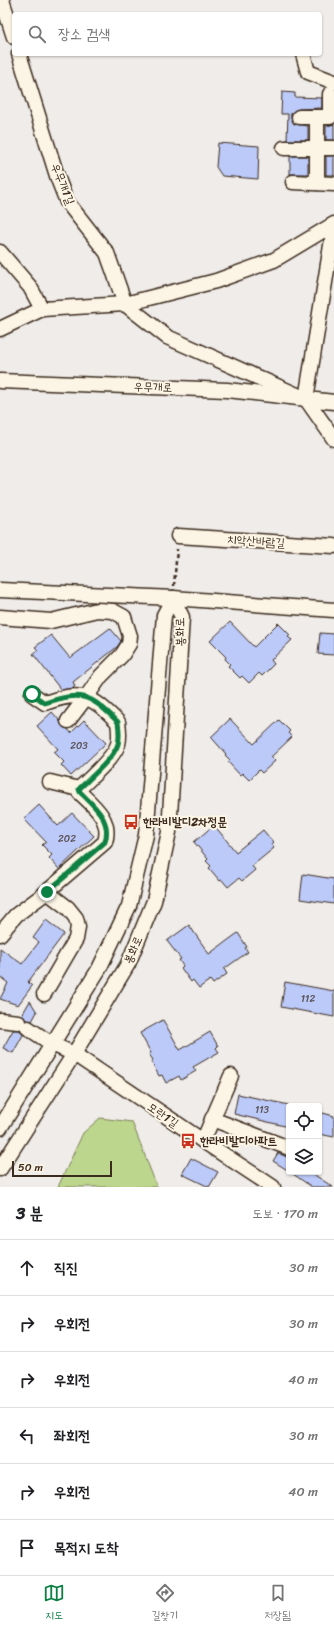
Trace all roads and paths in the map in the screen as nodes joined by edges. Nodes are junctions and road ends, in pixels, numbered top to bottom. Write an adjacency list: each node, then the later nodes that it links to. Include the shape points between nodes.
1 (2, 0): 2 (street)
2 (12, 31)
3 (20, 56): 17 (street, 우무개1길, via 67,202 107,253)
4 (304, 56): 5 (street, via 308,72)
5 (332, 88): 7 (street, via 330,117)
6 (299, 116): 7 (street)
7 (318, 117): 9 (street)
8 (284, 148): 9 (street)
9 (317, 148): 10 (street); 12 (street)
10 (334, 148)
11 (293, 182): 12 (street)
12 (317, 183): 13 (street)
13 (334, 184)
14 (334, 224): 17 (street, via 274,260 216,281)
15 (334, 227): 21 (street)
16 (0, 252): 18 (street, via 30,287)
17 (125, 304): 18 (street); 21 (street, via 167,338)
18 (42, 309): 19 (street)
19 (0, 329)
20 (0, 381): 21 (street, 우무개로, via 227,390)
21 (306, 399): 22 (street, 우무개로); 23 (street)
22 (334, 402)
23 (334, 439)
24 (178, 536): 25 (street, 치악산바람길); 27 (path)
25 (334, 546)
26 (0, 590): 27 (street)
27 (173, 598): 28 (street); 39 (street, 봉화로, via 164,615 146,835 128,906 99,969); 40 (street, 봉화로, via 182,617 181,633 168,832 154,901 128,964)
28 (334, 610)
29 (0, 617): 31 (street, via 51,621 97,610 112,611 124,617 130,636 129,644)
30 (32, 694): 31 (street, via 45,703 62,697)
31 (87, 696): 32 (street); 34 (street, via 118,722 119,733 118,744 106,761)
32 (68, 720)
33 (50, 782): 34 (street)
34 (79, 789): 35 (street, via 106,823 108,833 105,842)
35 (47, 892): 36 (street, via 16,915); 37 (street, via 68,908 76,918 78,927 76,939)
36 (0, 934)
37 (44, 994)
38 (0, 1020): 39 (street, 모란1길, via 23,1025)
39 (52, 1044): 40 (street, 모란1길); 43 (street, 봉화로)
40 (74, 1054): 44 (street, 모란1길); 46 (street, 봉화로)
41 (232, 1076): 42 (street)
42 (212, 1119): 44 (street); 45 (street)
43 (0, 1128)
44 (203, 1142): 47 (street, 모란1길)
45 (286, 1147)
46 (0, 1170)
47 (273, 1187)

